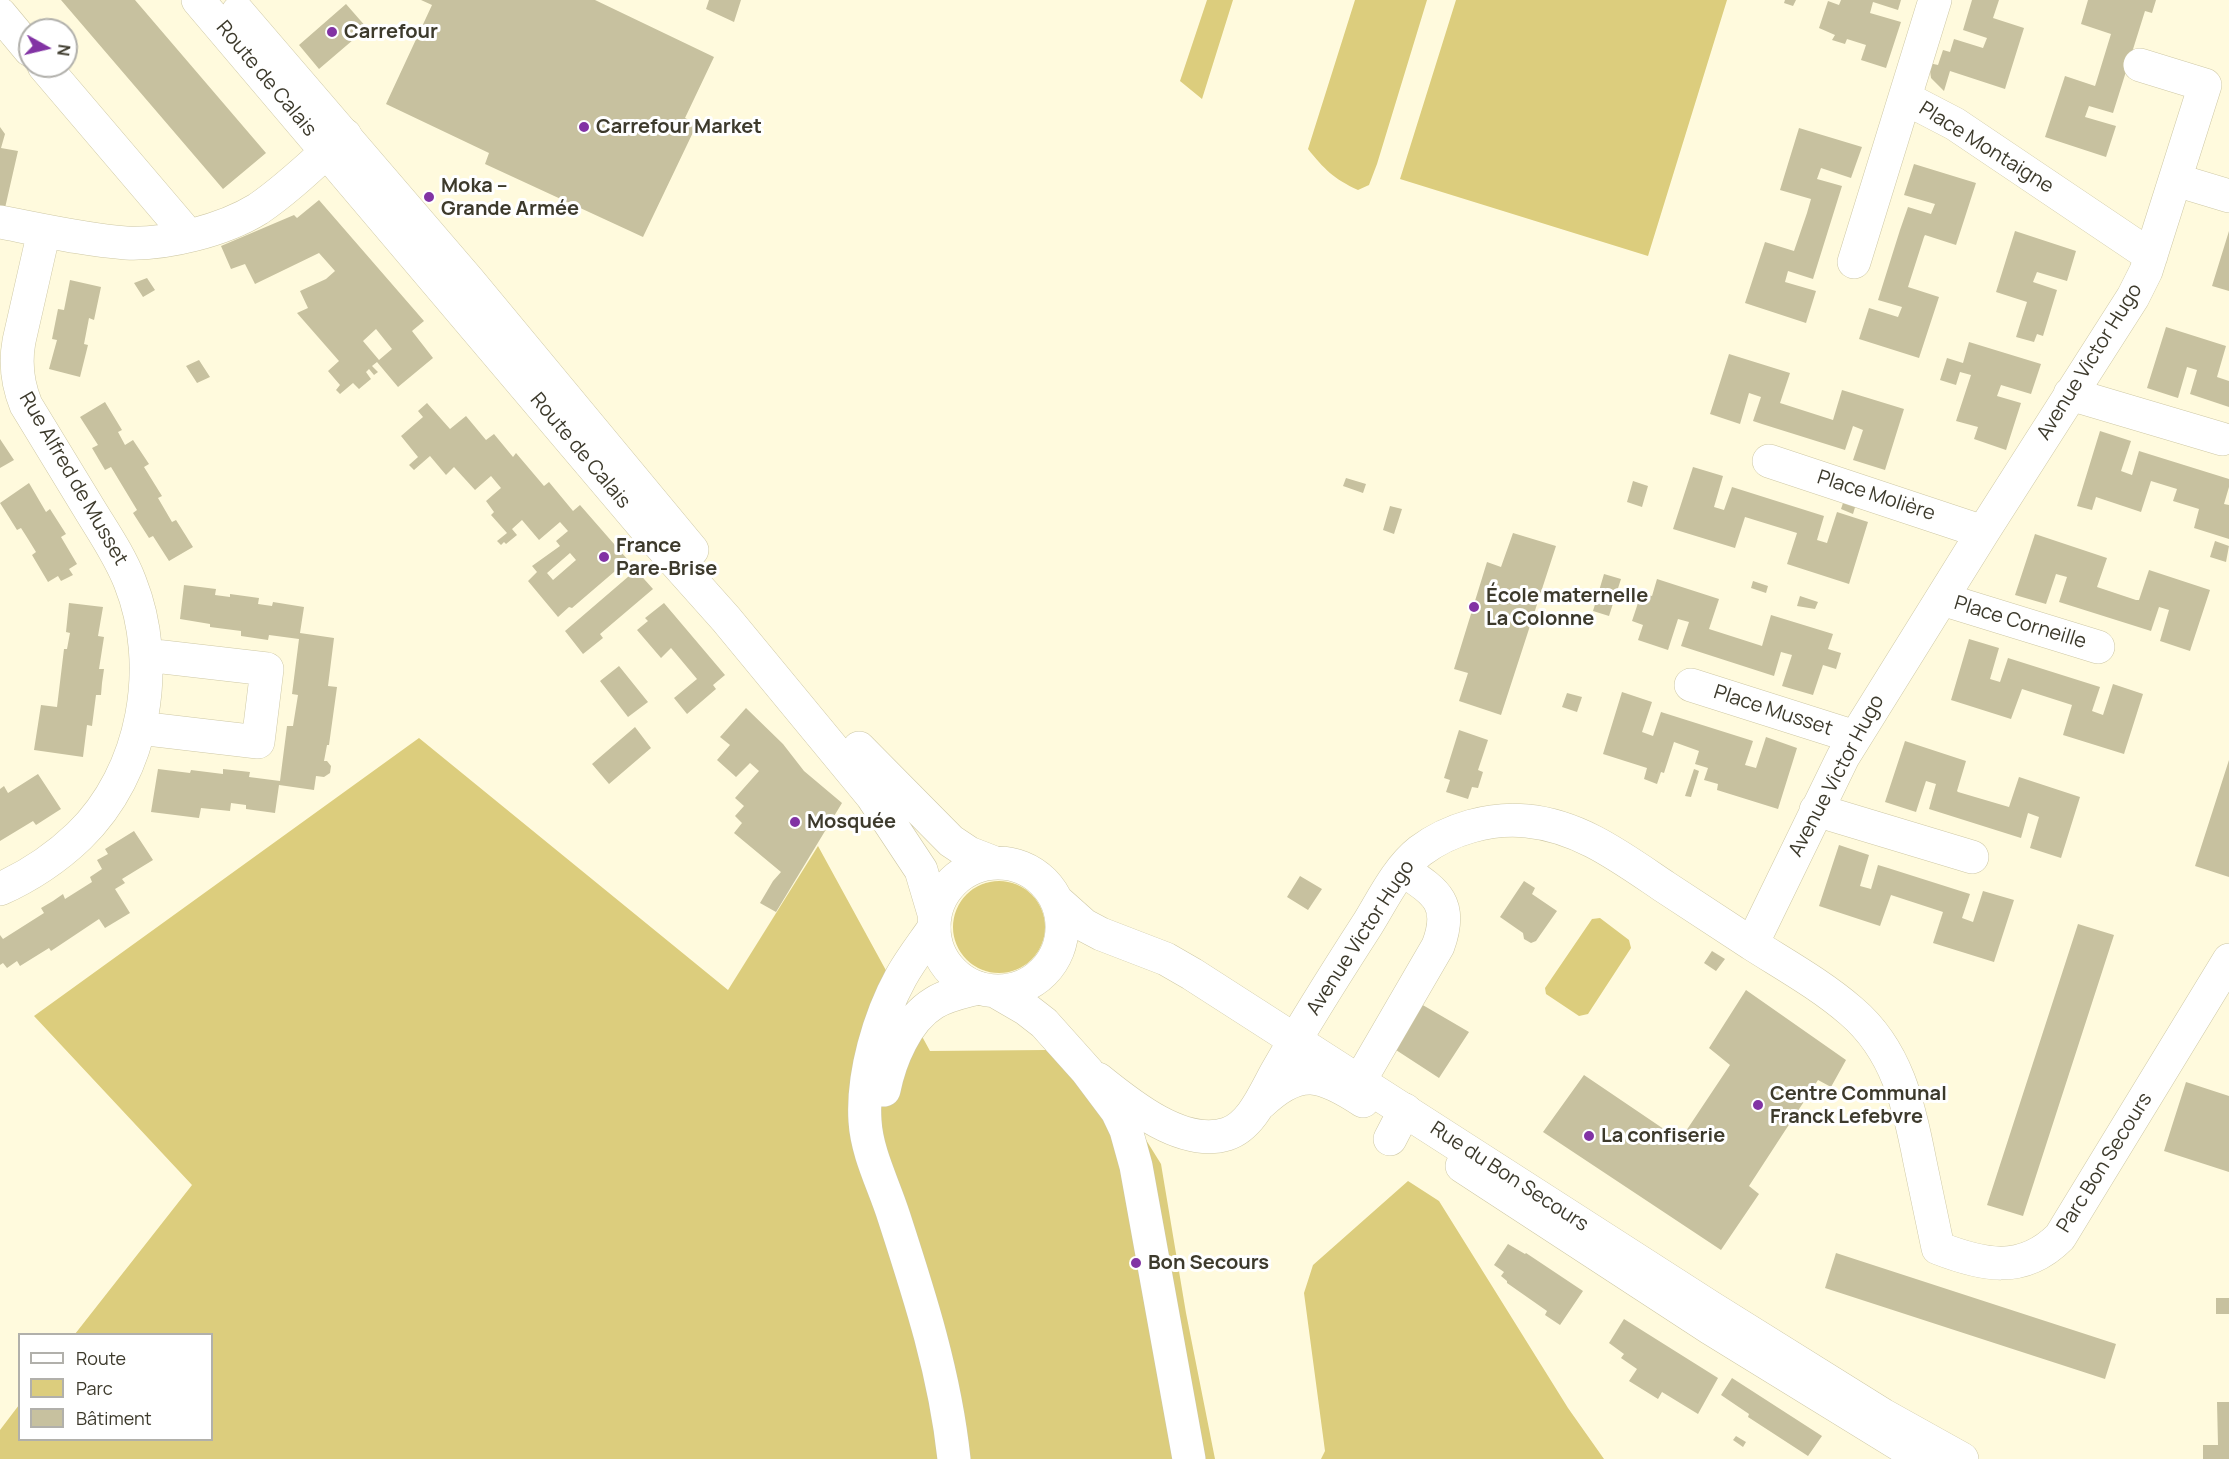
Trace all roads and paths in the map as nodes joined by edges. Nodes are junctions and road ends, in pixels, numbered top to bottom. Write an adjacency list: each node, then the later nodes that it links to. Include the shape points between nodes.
1 (198, 0): 9 (street, Route de Calais)
2 (227, 0): 9 (street, Route de Calais)
3 (1935, 0): 8 (street, Place Montaigne)
4 (0, 14): 5 (street)
5 (18, 36)
6 (2140, 65): 10 (street, Avenue Victor Hugo, via 2205,85)
7 (54, 78): 14 (street)
8 (1905, 98): 15 (street, Place Montaigne, via 1955,124); 16 (street)
9 (336, 143): 14 (street, via 257,209); 29 (street, Route de Calais, via 618,459 823,709 951,841); 33 (street, Route de Calais, via 651,536 726,619 862,783 915,860 925,880)
10 (2176, 180): 11 (street); 15 (street, Avenue Victor Hugo)
11 (2229, 196)
12 (0, 222): 13 (street)
13 (44, 231): 14 (street, via 128,243); 23 (street, Rue Alfred de Musset, via 16,356 18,381 26,405 130,581)
14 (188, 235)
15 (2151, 256): 17 (street, Avenue Victor Hugo, via 2133,297)
16 (1854, 262)
17 (2070, 394): 18 (street); 20 (street, Avenue Victor Hugo)
18 (2222, 439)
19 (1769, 461): 20 (street, Place Molière)
20 (1983, 532): 21 (street, Avenue Victor Hugo)
21 (1942, 598): 22 (street, Place Corneille); 26 (street, Avenue Victor Hugo)
22 (2098, 647)
23 (146, 655): 25 (street, Rue Alfred de Musset, via 146,694); 25 (street, via 267,669 258,742)
24 (1692, 685): 26 (street, Place Musset)
25 (139, 728): 31 (street, Rue Alfred de Musset, via 119,780 90,824 38,869)
26 (1855, 737): 27 (street, Avenue Victor Hugo)
27 (1816, 810): 28 (street); 34 (street, Avenue Victor Hugo)
28 (1972, 857)
29 (995, 863): 32 (street, via 1030,872 1050,889); 33 (street, via 975,867 953,882 941,898)
30 (1403, 870): 34 (street, Avenue Victor Hugo, via 1419,852 1463,829 1493,822 1539,823 1576,833 1604,847); 37 (street, Avenue Victor Hugo); 39 (street, via 1441,901 1444,932)
31 (0, 889)
32 (1056, 900): 36 (street, via 1062,935 1051,963 1030,983); 37 (street, Rue du Bon Secours, via 1084,925 1166,959)
33 (935, 922): 36 (street, via 945,962 962,980); 42 (street, via 896,986 879,1030 868,1079 867,1134)
34 (1752, 944): 35 (street, Parc Bon Secours, via 1852,1011 1876,1035 1892,1062 1911,1114 1938,1248 1969,1260 1998,1264 2026,1260 2060,1238)
35 (2229, 960)
36 (987, 990): 38 (street, via 1026,1009 1044,1023); 42 (street, via 941,999 926,1009 903,1040 887,1075 881,1135)
37 (1295, 1040): 39 (street, Rue du Bon Secours); 40 (street, Avenue Victor Hugo)
38 (1087, 1071): 40 (street, via 1146,1115 1189,1133 1225,1135 1243,1125); 44 (street, via 1117,1111 1132,1150)
39 (1356, 1087): 40 (street, Rue du Bon Secours, via 1306,1078 1278,1089); 41 (street, Rue du Bon Secours)
40 (1255, 1108)
41 (1397, 1124): 45 (street, Rue du Bon Secours, via 1643,1285); 46 (street, Rue du Bon Secours, via 1668,1280 1882,1415)
42 (893, 1214): 43 (street, via 932,1336)
43 (954, 1459)
44 (1189, 1459)
45 (1923, 1459)
46 (1962, 1459)

